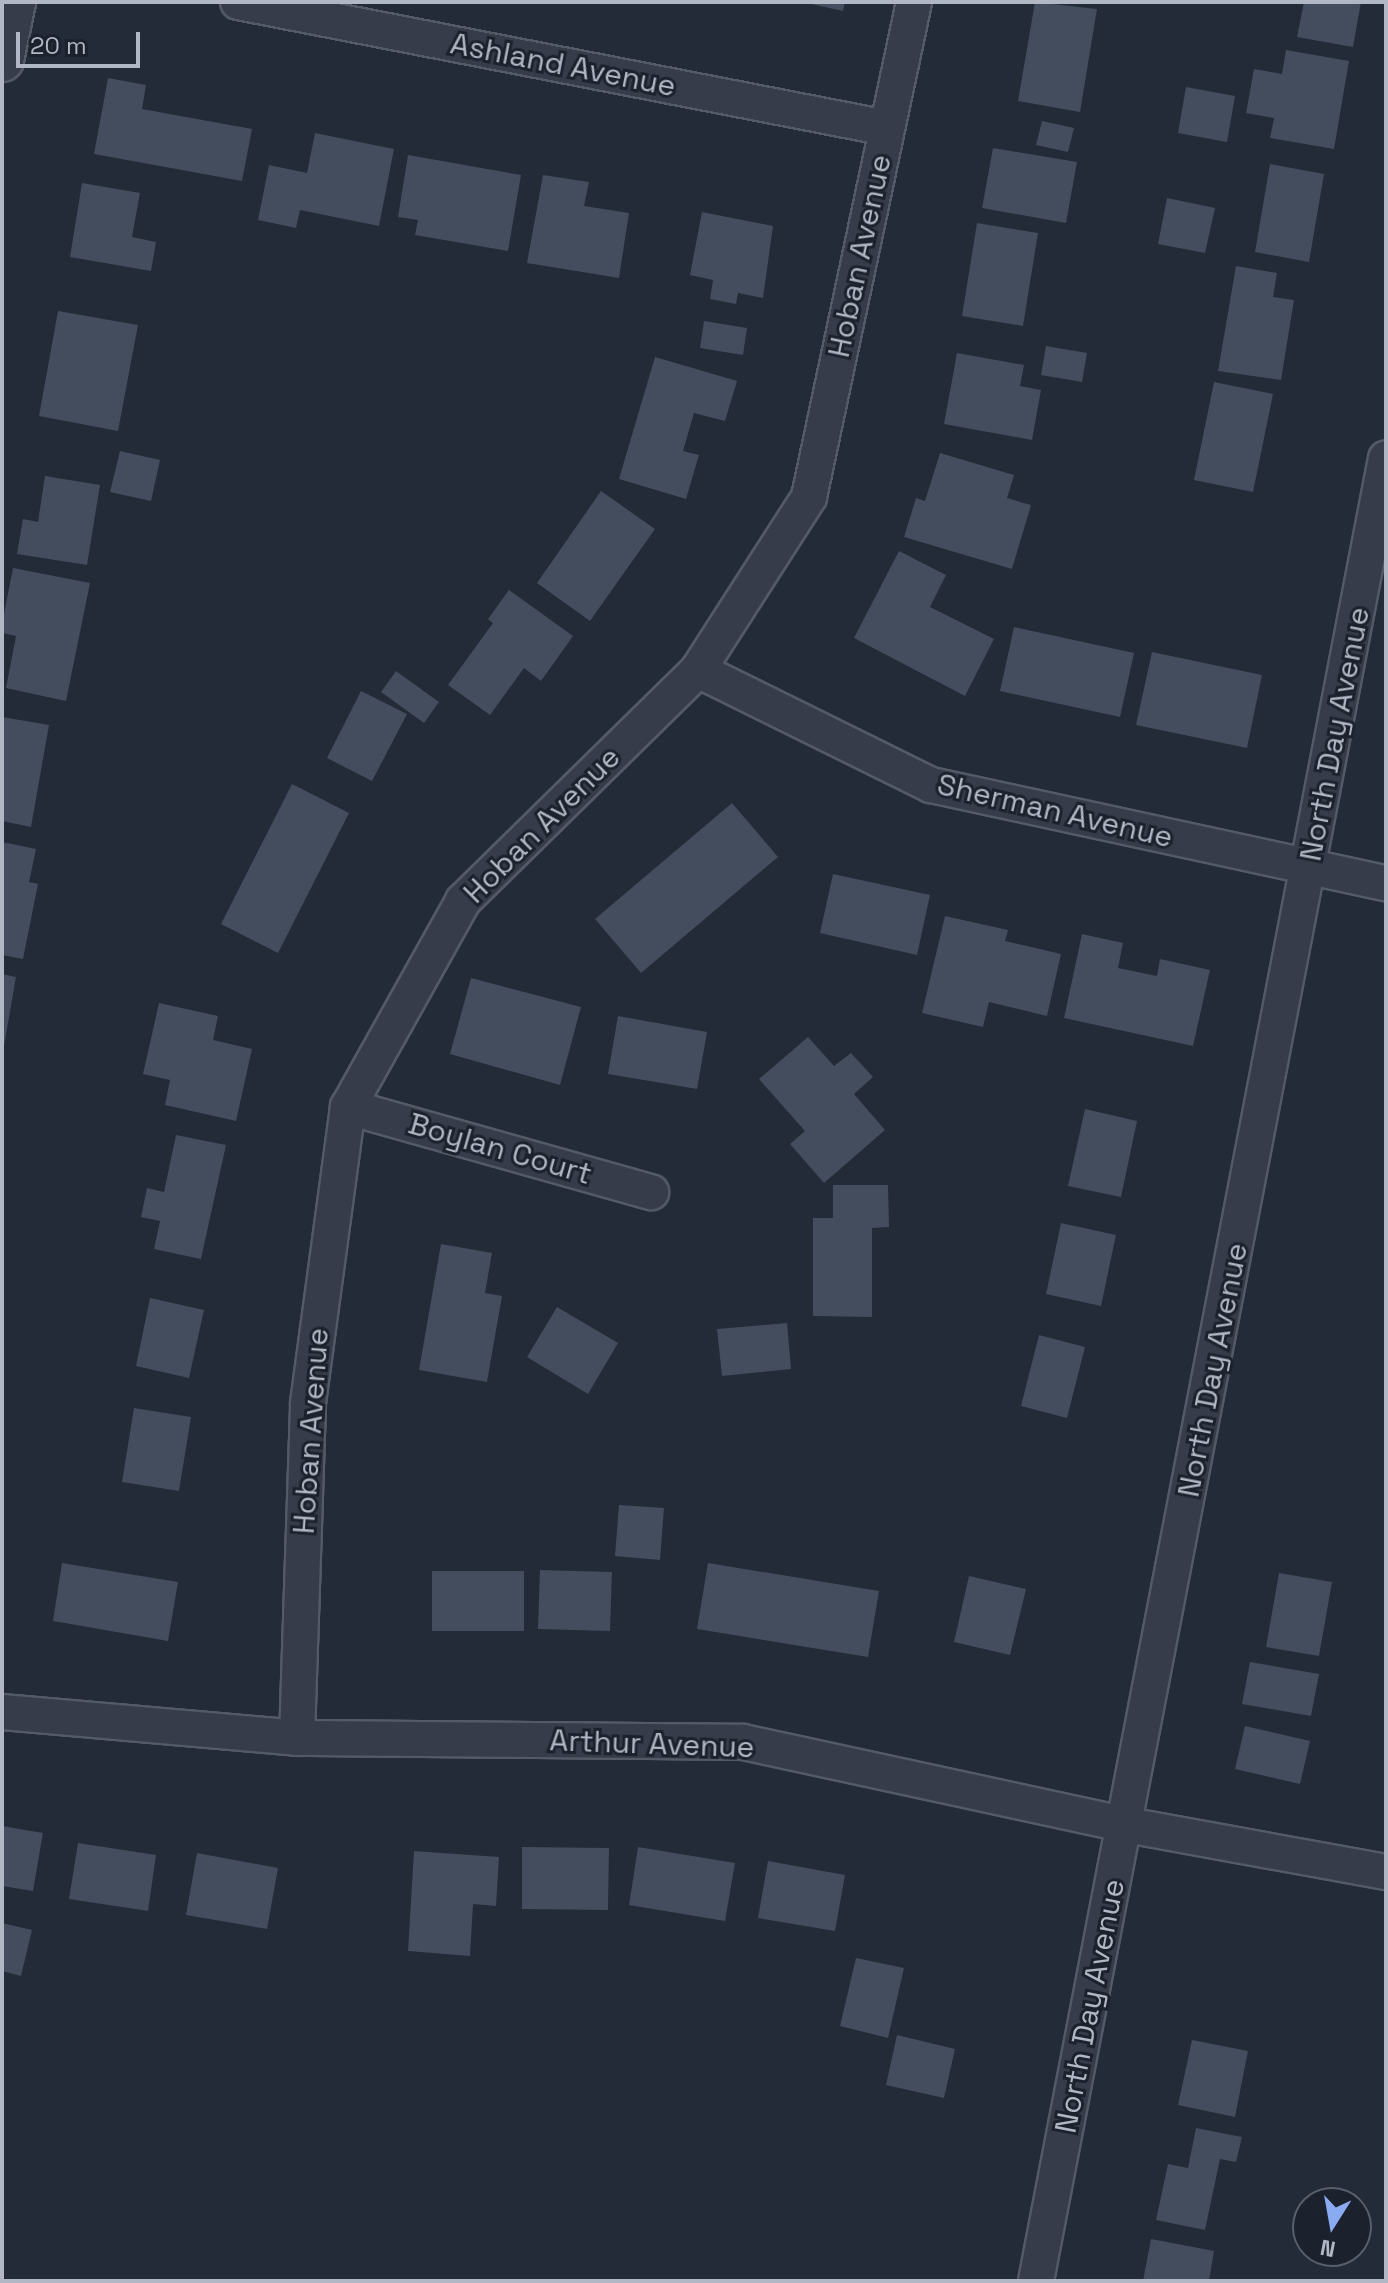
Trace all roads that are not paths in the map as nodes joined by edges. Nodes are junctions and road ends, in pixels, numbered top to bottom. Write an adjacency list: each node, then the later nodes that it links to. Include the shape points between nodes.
1 (14, 2): 4 (street)
2 (238, 2): 5 (street, Ashland Avenue)
3 (914, 2): 5 (street, Hoban Avenue)
4 (2, 60)
5 (887, 128): 7 (street, Hoban Avenue, via 809,497)
6 (1386, 458): 8 (street, North Day Avenue)
7 (698, 670): 8 (street, Sherman Avenue, via 931,785); 10 (street, Hoban Avenue, via 463,901)
8 (1309, 869): 9 (street, Sherman Avenue); 14 (street, North Day Avenue)
9 (1386, 883)
10 (348, 1107): 11 (street, Boylan Court); 13 (street, Hoban Avenue, via 308,1403)
11 (651, 1192)
12 (2, 1712): 13 (street, Arthur Avenue)
13 (297, 1738): 14 (street, Arthur Avenue, via 743,1742)
14 (1127, 1825): 15 (street, Arthur Avenue); 16 (street, North Day Avenue)
15 (1386, 1872)
16 (1036, 2281)

